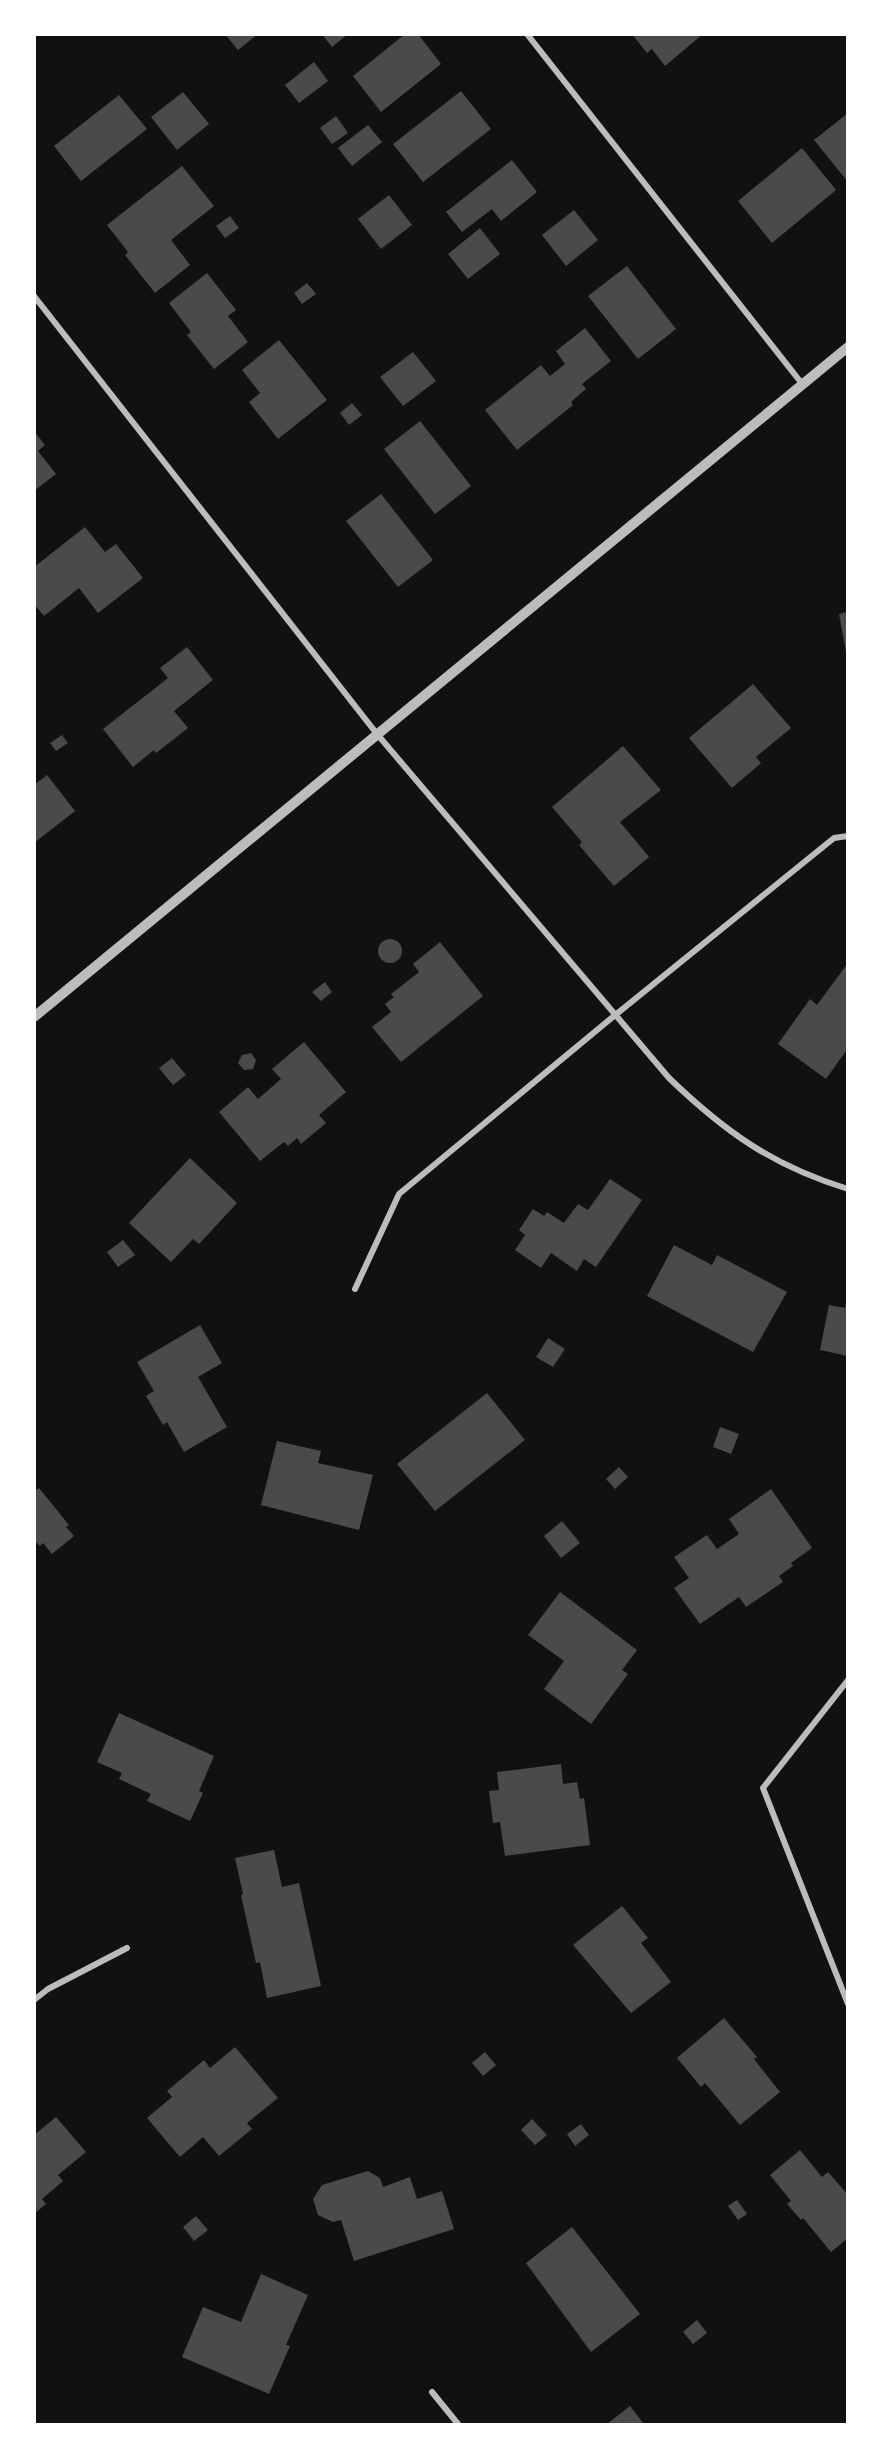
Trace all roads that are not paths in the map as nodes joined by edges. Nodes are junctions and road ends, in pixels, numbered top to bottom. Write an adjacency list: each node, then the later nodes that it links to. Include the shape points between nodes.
1 (527, 34): 4 (street)
2 (34, 297): 5 (street)
3 (848, 347): 4 (street)
4 (803, 385): 5 (street)
5 (377, 734): 7 (street); 8 (street)
6 (848, 836): 7 (street, via 834,838)
7 (614, 1016): 9 (street, via 669,1078 734,1135 799,1170); 10 (street, via 399,1194)
8 (34, 1017)
9 (848, 1189)
10 (355, 1289)
11 (848, 1680): 14 (street, via 763,1788)
12 (127, 1948): 13 (street)
13 (34, 2000)
14 (848, 2004)
15 (432, 2392): 16 (street)
16 (458, 2424)

